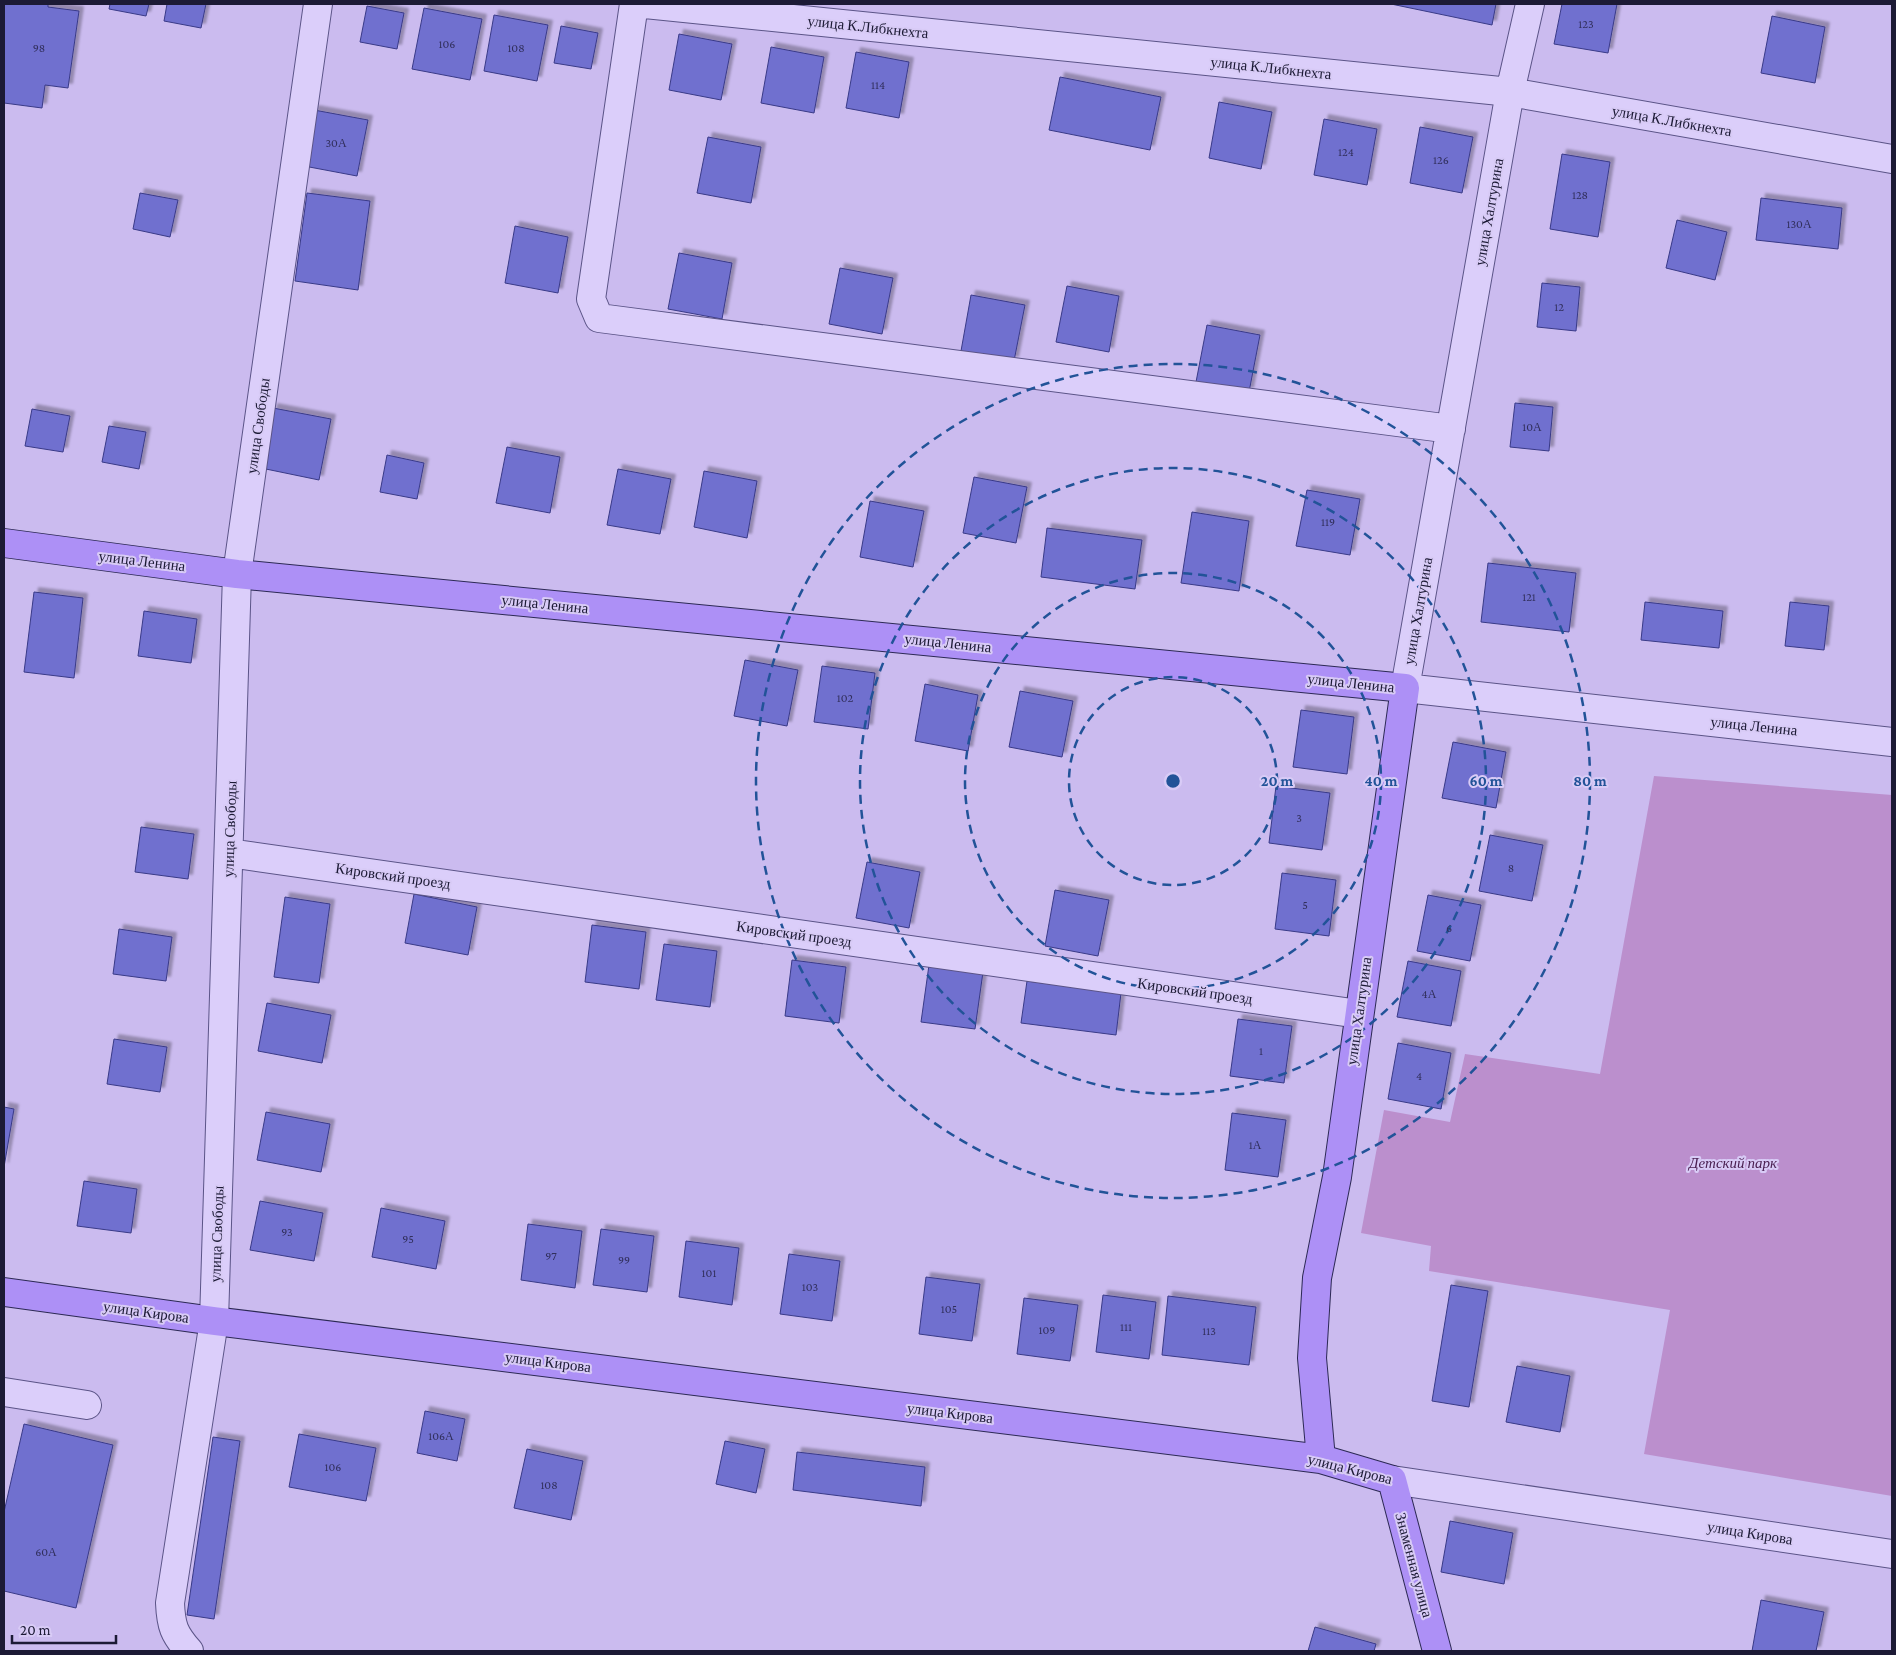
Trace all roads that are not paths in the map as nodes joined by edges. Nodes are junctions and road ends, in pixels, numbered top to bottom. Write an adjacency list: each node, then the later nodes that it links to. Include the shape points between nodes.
1 (318, 4): 9 (street, улица Свободы)
2 (634, 4): 7 (street, via 591,299 598,318)
3 (645, 4): 5 (street, улица К.Либкнехта)
4 (1530, 4): 5 (street, улица Халтурина)
5 (1510, 92): 6 (street, улица К.Либкнехта); 7 (street, улица Халтурина)
6 (1892, 159)
7 (1451, 429): 10 (street, улица Халтурина)
8 (4, 543): 9 (main road, улица Ленина)
9 (237, 574): 10 (main road, улица Ленина); 12 (street, улица Свободы)
10 (1405, 688): 11 (street, улица Ленина); 13 (main road, улица Халтурина)
11 (1892, 742)
12 (229, 853): 13 (street, Кировский проезд); 15 (street, улица Свободы)
13 (1359, 1014): 18 (main road, улица Халтурина, via 1337,1176 1317,1278 1312,1358)
14 (4, 1292): 15 (main road, улица Кирова)
15 (214, 1321): 18 (main road, улица Кирова); 21 (street, улица Свободы, via 170,1603 171,1624)
16 (4, 1392): 17 (street)
17 (87, 1405)
18 (1321, 1459): 19 (main road, улица Кирова)
19 (1392, 1480): 20 (street, улица Кирова); 22 (main road, Знаменная улица)
20 (1892, 1554)
21 (190, 1651)
22 (1437, 1651)

